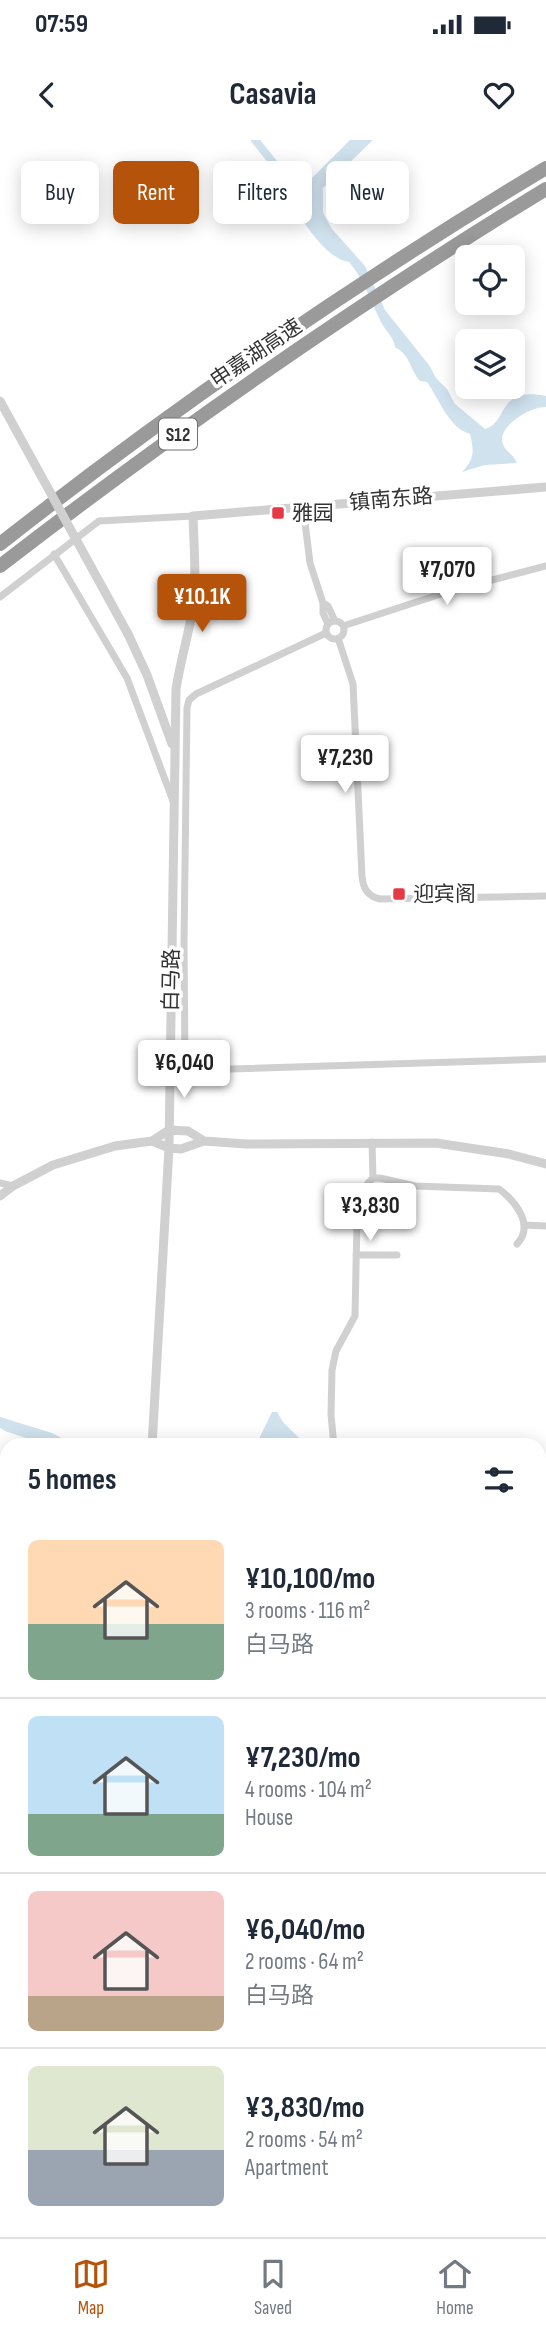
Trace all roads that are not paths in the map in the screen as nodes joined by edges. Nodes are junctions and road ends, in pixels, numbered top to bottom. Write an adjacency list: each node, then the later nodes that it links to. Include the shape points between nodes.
1 (546, 168): 7 (highway, 申嘉湖高速 / S12, via 387,268 170,417)
2 (546, 189): 9 (highway, 申嘉湖高速 / S12, via 397,282 229,396)
3 (0, 401): 14 (street, bridge, via 128,634)
4 (546, 487): 5 (street, 镇南东路)
5 (303, 506): 6 (street, 镇南东路); 12 (street, via 312,572)
6 (193, 516): 8 (street, via 99,521); 14 (street, 白马路, via 194,588 176,689)
7 (0, 544)
8 (54, 554): 11 (street); 15 (street, via 127,678)
9 (0, 566)
10 (546, 566): 12 (street)
11 (0, 597)
12 (333, 626): 13 (street, via 333,638); 13 (street, via 344,631); 17 (street, via 189,700 184,829 185,1064 198,1070)
13 (338, 638): 16 (street, via 353,684 365,890 380,899)
14 (175, 752): 15 (street, 白马路)
15 (174, 803): 18 (street, 白马路)
16 (546, 896)
17 (546, 1059)
18 (169, 1130): 19 (street); 20 (street, via 188,1131); 22 (street, 白马路)
19 (152, 1141): 22 (street); 26 (street, via 115,1146 53,1165)
20 (204, 1141): 21 (street); 22 (street)
21 (372, 1142): 23 (street, via 464,1146); 24 (street)
22 (169, 1148): 33 (street, 白马路)
23 (546, 1164)
24 (373, 1178): 28 (street, via 415,1186 499,1189 517,1207); 31 (street, via 359,1204)
25 (0, 1183): 26 (street)
26 (13, 1186): 27 (street)
27 (0, 1196)
28 (524, 1225): 29 (street); 30 (street)
29 (546, 1226)
30 (517, 1244)
31 (356, 1255): 32 (street); 34 (street, via 355,1316 336,1351 332,1370)
32 (397, 1255)
33 (152, 1438)
34 (333, 1438)

